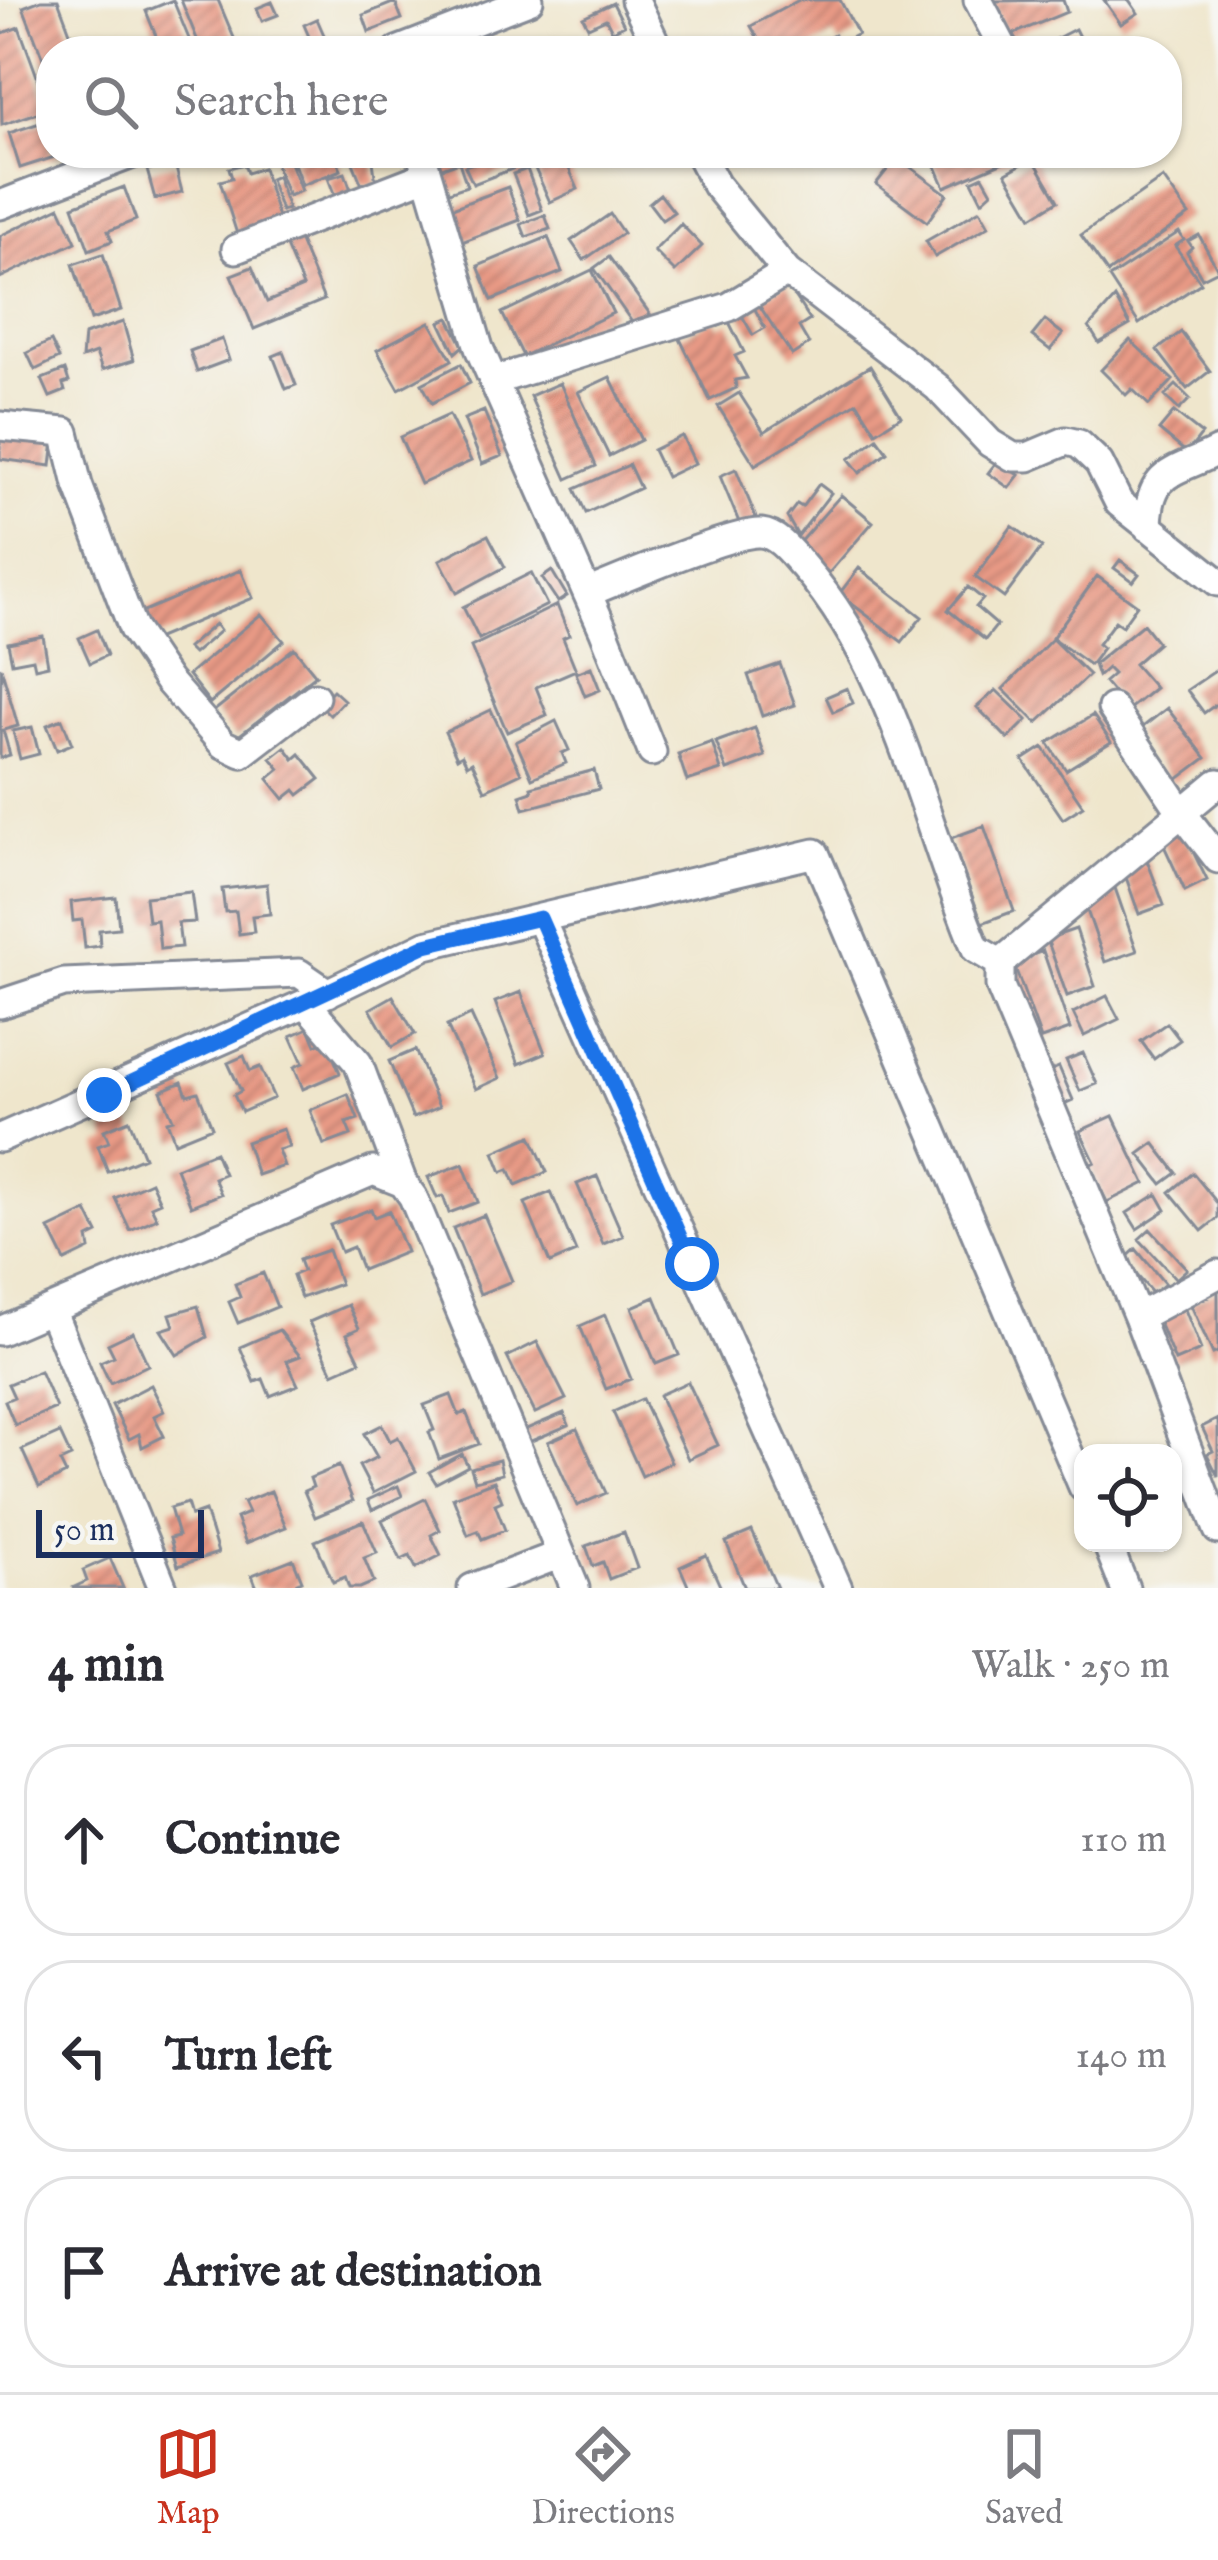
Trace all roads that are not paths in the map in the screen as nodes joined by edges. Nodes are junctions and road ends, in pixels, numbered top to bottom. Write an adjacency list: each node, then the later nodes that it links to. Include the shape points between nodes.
1 (529, 0): 4 (street)
2 (635, 0): 5 (street)
3 (978, 0): 6 (street)
4 (437, 36)
5 (652, 36)
6 (997, 36)
7 (96, 168): 11 (street)
8 (415, 168): 12 (street)
9 (425, 168): 14 (street)
10 (707, 168): 13 (street)
11 (0, 205)
12 (236, 249)
13 (787, 272): 14 (street, via 729,307); 17 (street, via 937,387 1013,457 1079,444 1119,503)
14 (493, 381): 19 (street)
15 (0, 427): 20 (street, via 65,432 77,485 133,628 223,744 242,753)
16 (1218, 451): 17 (street, via 1165,474 1148,497)
17 (1148, 527): 18 (street)
18 (1218, 582)
19 (587, 592): 22 (street); 27 (street, via 760,533 780,541 830,599 880,687 976,949)
20 (315, 697)
21 (1112, 708): 24 (street)
22 (652, 752)
23 (1218, 783): 24 (street)
24 (1183, 814): 25 (street); 27 (street)
25 (1218, 859)
26 (540, 918): 28 (street, via 426,945); 36 (street, via 815,853); 43 (street)
27 (1000, 963): 34 (street, via 1000,986)
28 (317, 998): 29 (street, via 299,973 64,983); 30 (street); 31 (street, via 358,1063)
29 (0, 1004)
30 (0, 1138)
31 (403, 1183): 33 (street, via 373,1171); 39 (street)
32 (1218, 1274): 34 (street)
33 (51, 1310): 35 (street); 40 (street)
34 (1138, 1317): 37 (street)
35 (0, 1331)
36 (1074, 1466)
37 (1218, 1530)
38 (1111, 1552): 44 (street)
39 (561, 1554): 41 (street); 42 (street)
40 (163, 1588)
41 (472, 1588)
42 (575, 1588)
43 (838, 1588)
44 (1125, 1588)

